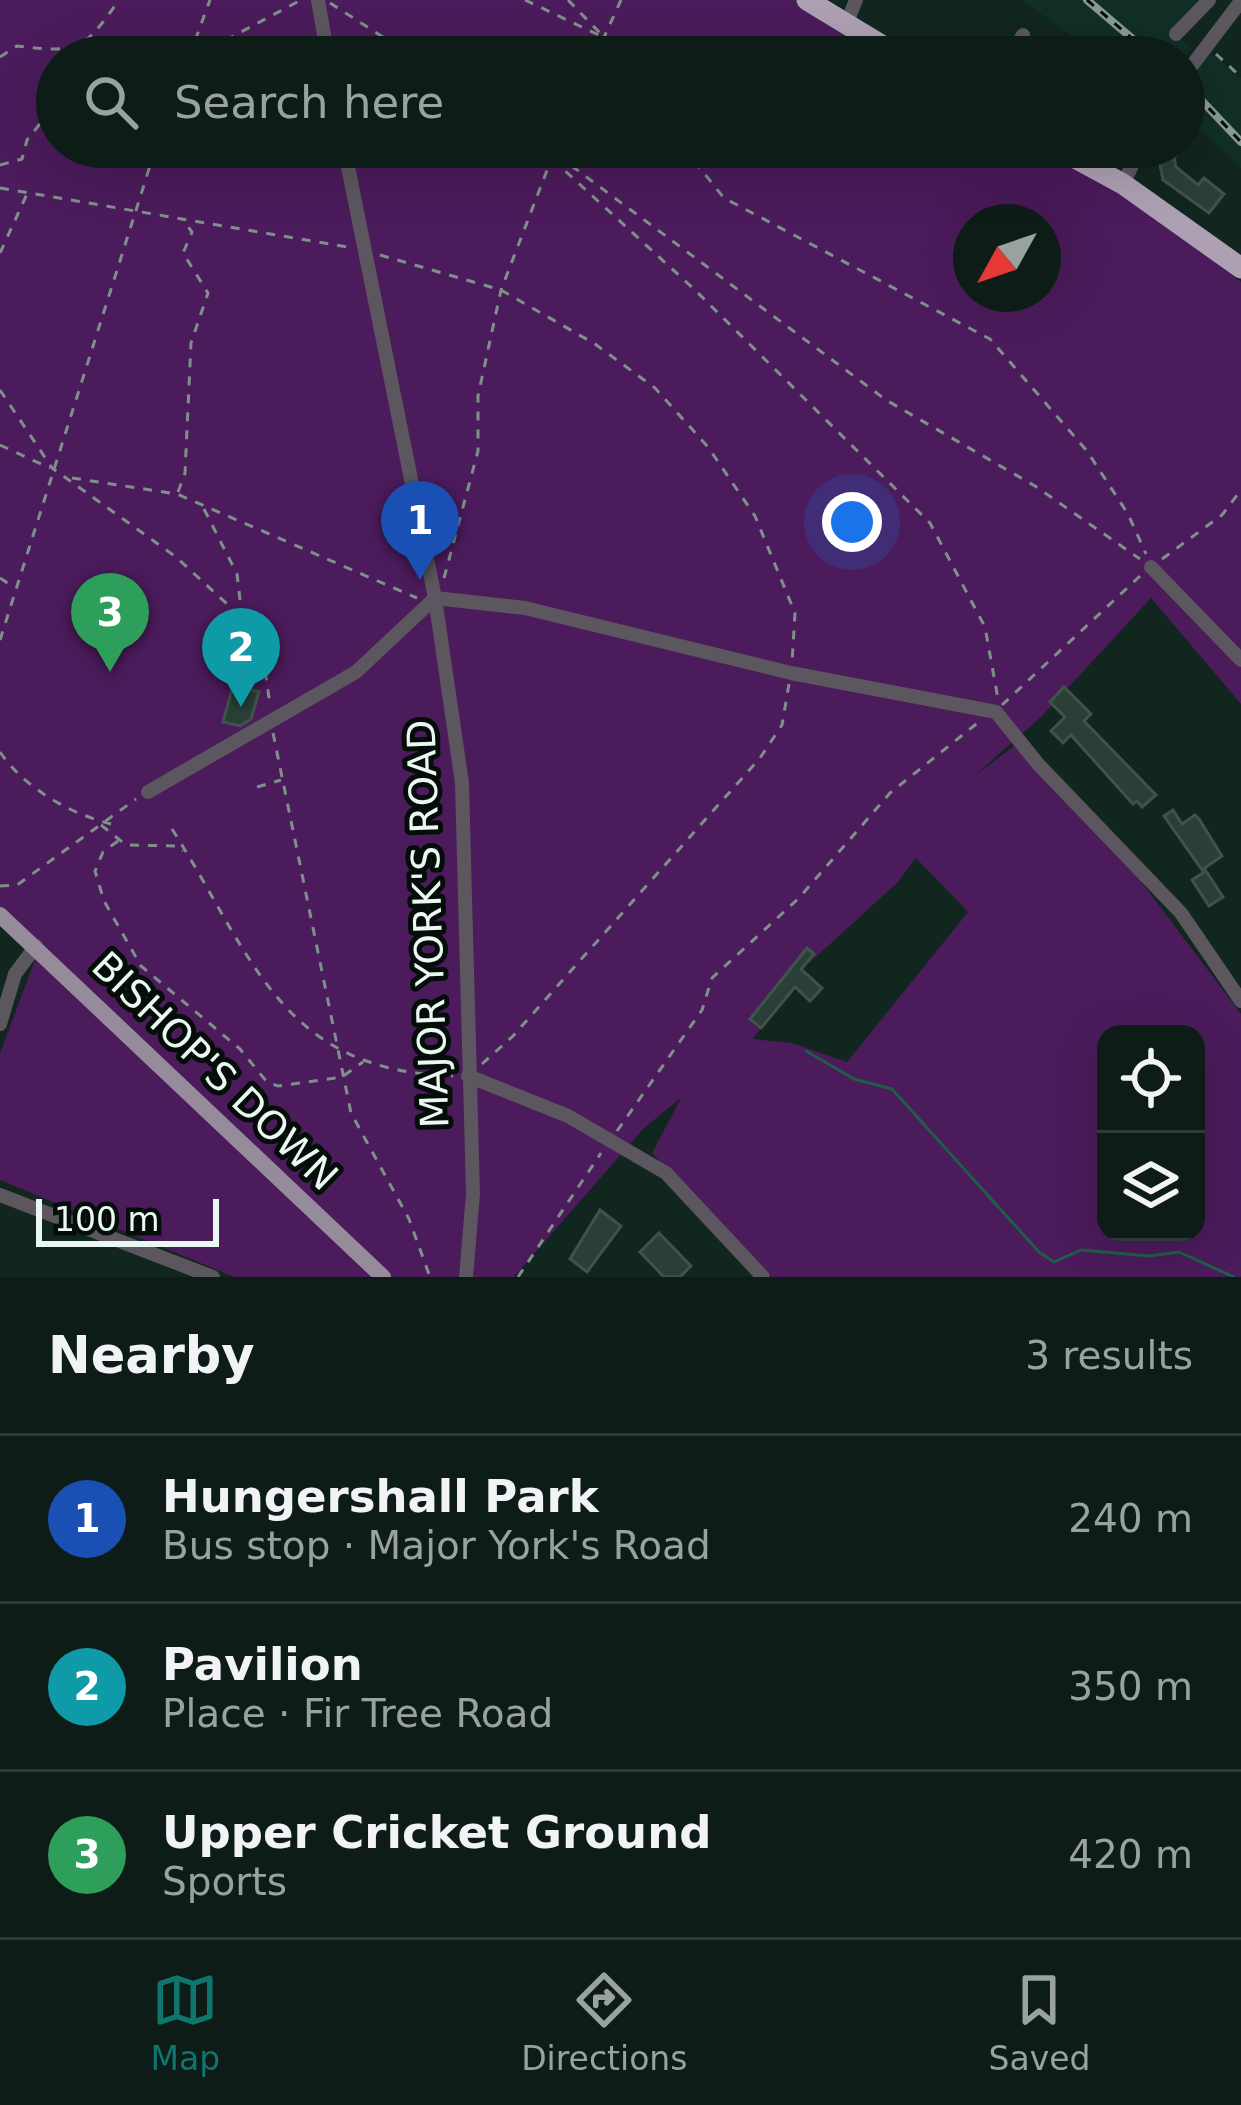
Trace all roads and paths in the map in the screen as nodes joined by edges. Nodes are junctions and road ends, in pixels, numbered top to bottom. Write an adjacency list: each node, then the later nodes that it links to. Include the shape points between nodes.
1 (119, 0): 14 (path)
2 (210, 0): 15 (path)
3 (301, 0): 16 (path)
4 (322, 0): 17 (street); 18 (path)
5 (525, 0): 19 (path)
6 (568, 0): 20 (path)
7 (621, 0): 21 (path)
8 (807, 0): 12 (highway)
9 (856, 0): 12 (street)
10 (1209, 0): 13 (street)
11 (1241, 1): 23 (street)
12 (846, 25): 22 (highway)
13 (1176, 34)
14 (93, 36)
15 (199, 36)
16 (232, 36)
17 (326, 36)
18 (380, 36)
19 (601, 36)
20 (603, 36)
21 (606, 36)
22 (865, 36)
23 (1208, 46): 25 (street); 27 (path)
24 (36, 48): 26 (path, via 17,46)
25 (1205, 50)
26 (0, 57)
27 (1241, 77)
28 (36, 129): 29 (path, via 22,159)
29 (0, 166)
30 (148, 168): 41 (path)
31 (348, 168): 43 (street, MAJOR YORK'S ROAD)
32 (548, 168): 56 (path, via 501,290 478,396 478,451)
33 (570, 168): 60 (path, via 930,523 985,628)
34 (575, 168): 53 (path, via 886,400 1035,486)
35 (700, 168): 53 (path, via 724,198 990,339 1088,451)
36 (1094, 168): 38 (highway)
37 (1131, 168): 38 (street)
38 (1123, 184): 45 (highway)
39 (0, 188): 40 (path)
40 (27, 193): 41 (path); 44 (path)
41 (132, 210): 42 (path); 48 (path)
42 (182, 219): 43 (path); 51 (path, via 192,232 183,253 208,293 191,343 185,473)
43 (363, 250): 56 (street, MAJOR YORK'S ROAD)
44 (0, 253)
45 (1241, 268)
46 (0, 390): 48 (path)
47 (0, 445): 48 (path)
48 (52, 468): 49 (path); 55 (path)
49 (70, 477): 51 (path); 57 (path)
50 (1241, 490): 53 (path, via 1222,515)
51 (177, 494): 52 (path)
52 (201, 504): 56 (path, via 414,598); 57 (path, via 237,574)
53 (1151, 567): 59 (street); 60 (path)
54 (0, 578): 55 (path)
55 (16, 589): 58 (path)
56 (435, 598): 60 (street, via 525,608 791,673); 61 (street, via 356,672); 78 (street, MAJOR YORK'S ROAD, via 462,783)
57 (242, 618): 61 (path, via 265,669)
58 (0, 640)
59 (1241, 660)
60 (996, 712): 74 (street, via 1181,913); 80 (path, via 890,793 799,898 712,978 681,1044)
61 (272, 725): 63 (path); 65 (street)
62 (0, 752): 66 (path, via 34,790)
63 (283, 780): 64 (path); 76 (path)
64 (257, 787)
65 (148, 792): 66 (path)
66 (99, 822): 67 (path); 70 (path, via 126,845 177,846); 71 (path, via 17,885)
67 (120, 826)
68 (172, 829): 70 (path)
69 (118, 841): 79 (path, via 95,871 150,976 171,986 267,1082)
70 (189, 856): 76 (path, via 271,990)
71 (0, 886)
72 (0, 915): 73 (main road, BISHOP'S DOWN)
73 (36, 946): 75 (street, via 15,974); 83 (main road, BISHOP'S DOWN)
74 (1241, 1001)
75 (0, 1024)
76 (336, 1052): 77 (path); 79 (path)
77 (364, 1061): 78 (path, via 405,1074); 79 (path)
78 (468, 1076): 80 (street); 85 (street, MAJOR YORK'S ROAD, via 473,1194)
79 (342, 1077): 84 (path, via 351,1113)
80 (610, 1140): 86 (path); 87 (street, via 666,1173)
81 (0, 1195): 82 (street)
82 (213, 1277)
83 (383, 1277)
84 (430, 1277)
85 (466, 1277)
86 (518, 1277)
87 (763, 1277)

